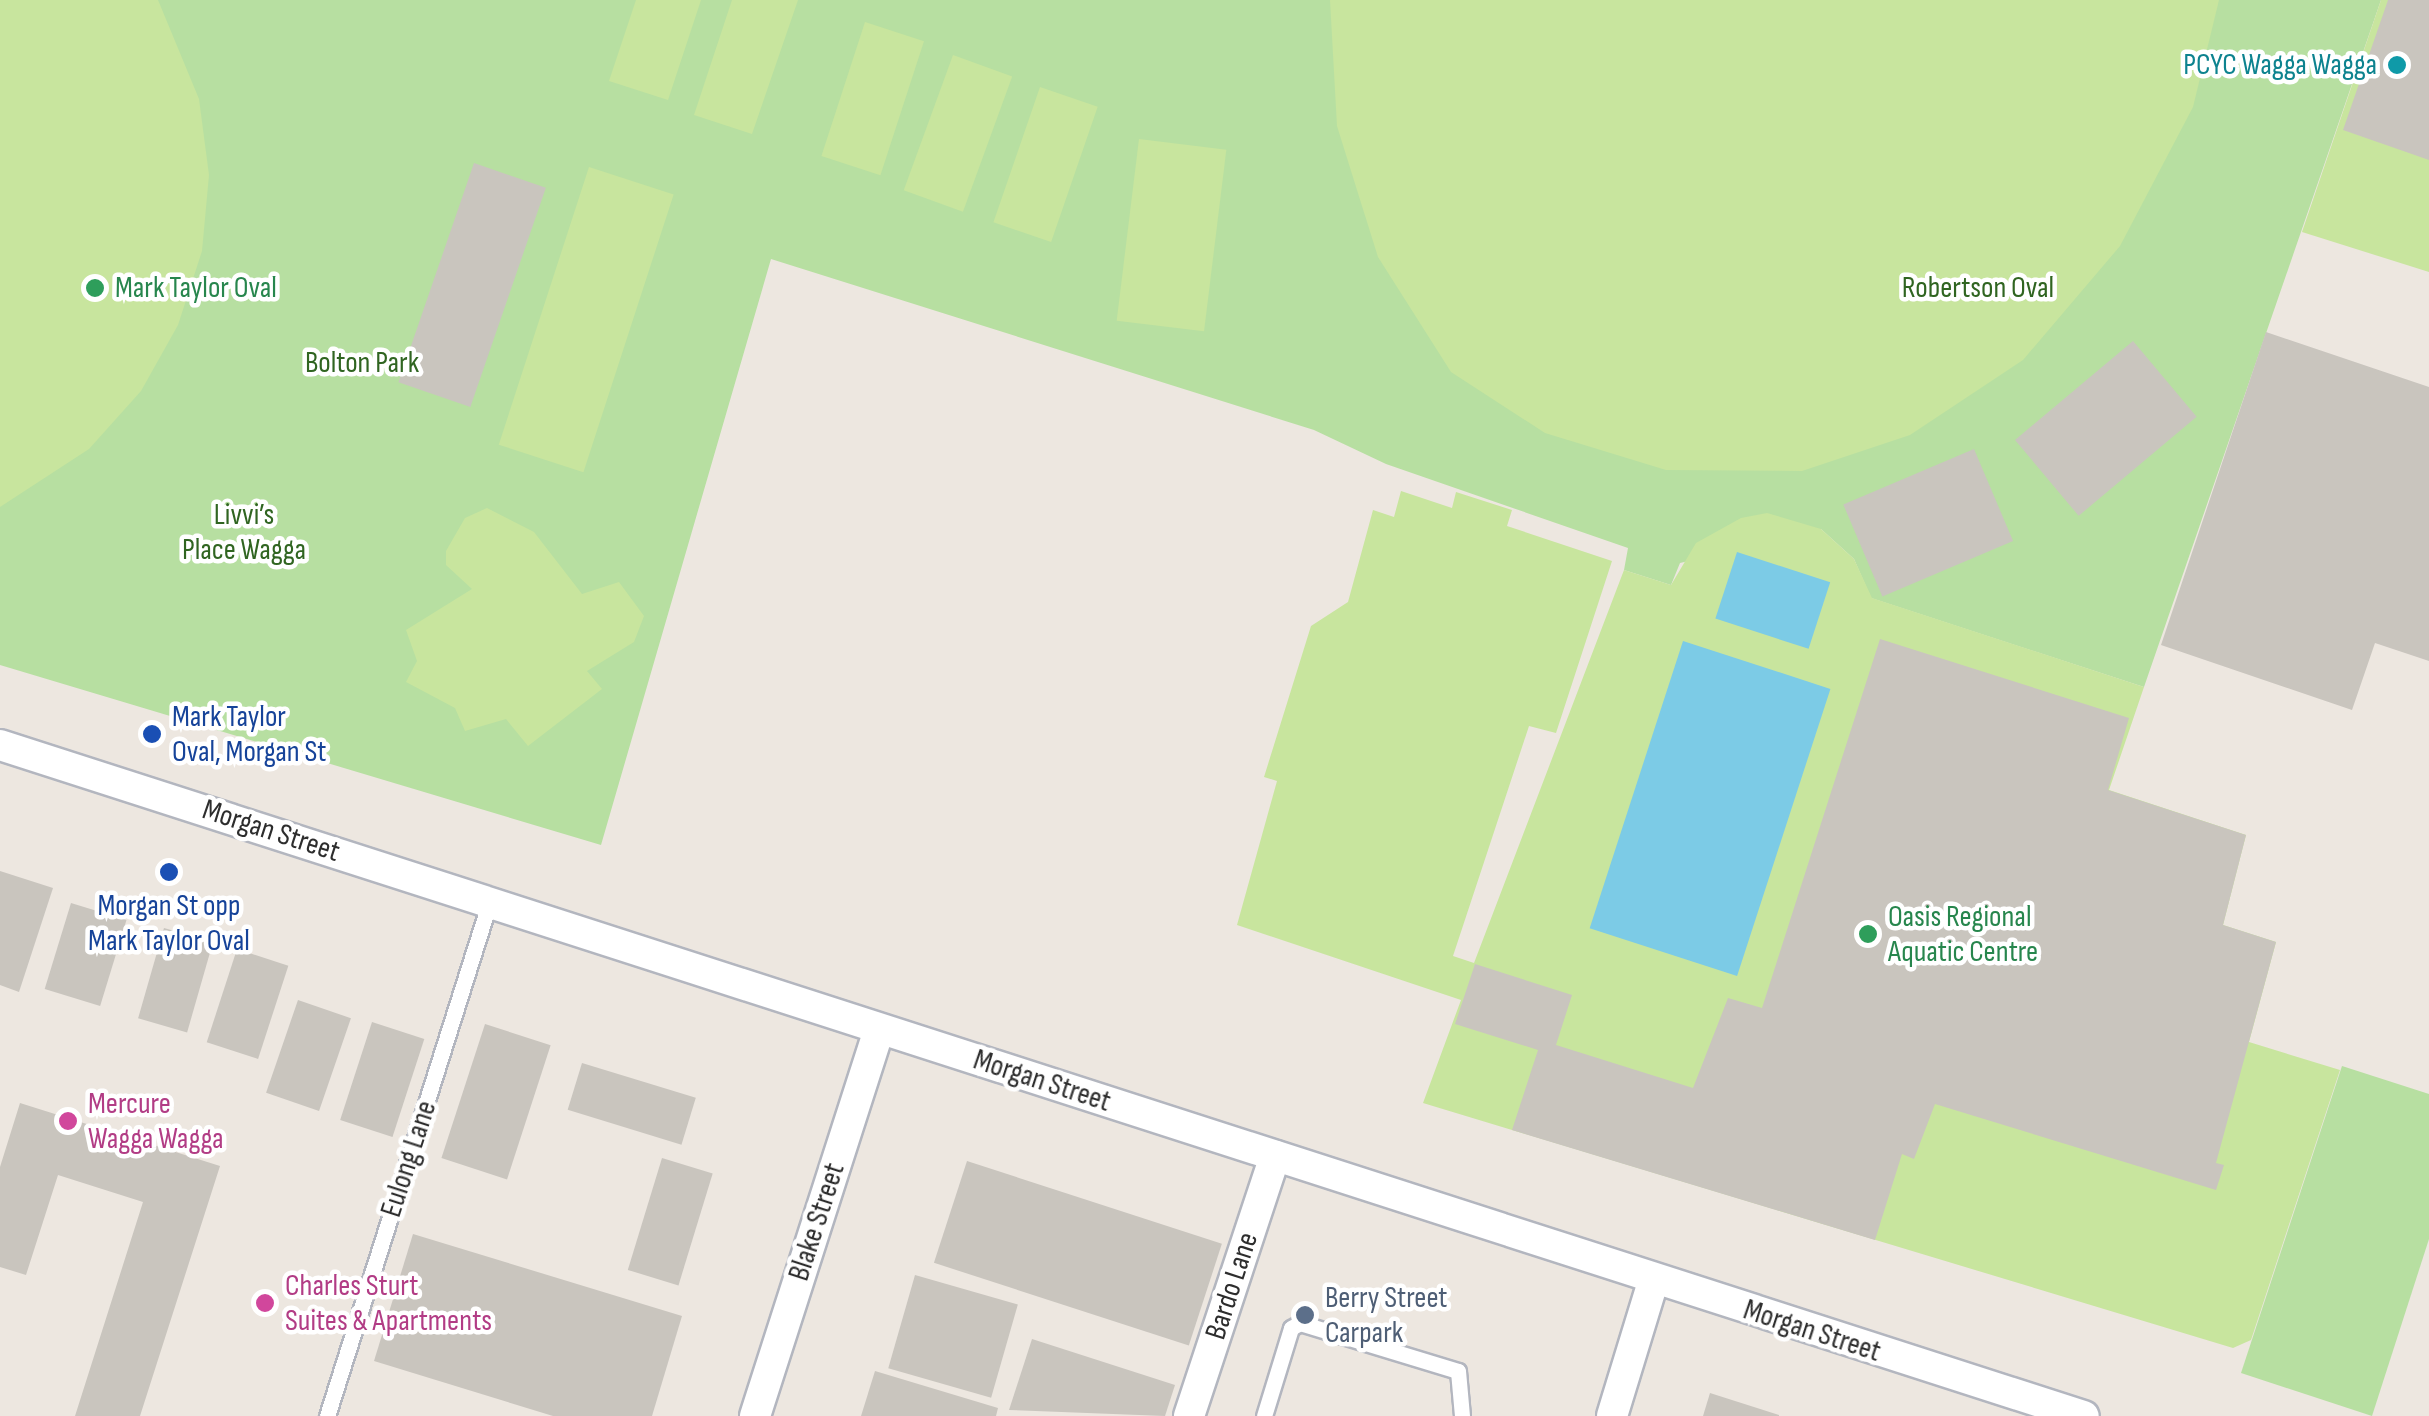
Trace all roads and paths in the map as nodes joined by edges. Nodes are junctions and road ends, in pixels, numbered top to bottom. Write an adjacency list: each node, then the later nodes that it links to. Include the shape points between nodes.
1 (0, 745): 2 (street, Morgan Street)
2 (490, 902): 3 (street, Morgan Street); 6 (lane, Eulong Lane)
3 (880, 1029): 4 (street, Morgan Street); 7 (street, Blake Street)
4 (1275, 1156): 5 (street, Morgan Street); 8 (street, Bardo Lane)
5 (1654, 1279): 11 (street); 12 (street, Morgan Street)
6 (327, 1416)
7 (755, 1416)
8 (1189, 1416)
9 (1264, 1416): 10 (lane, via 1290,1328 1300,1322 1458,1371)
10 (1462, 1416)
11 (1612, 1416)
12 (2084, 1416)

